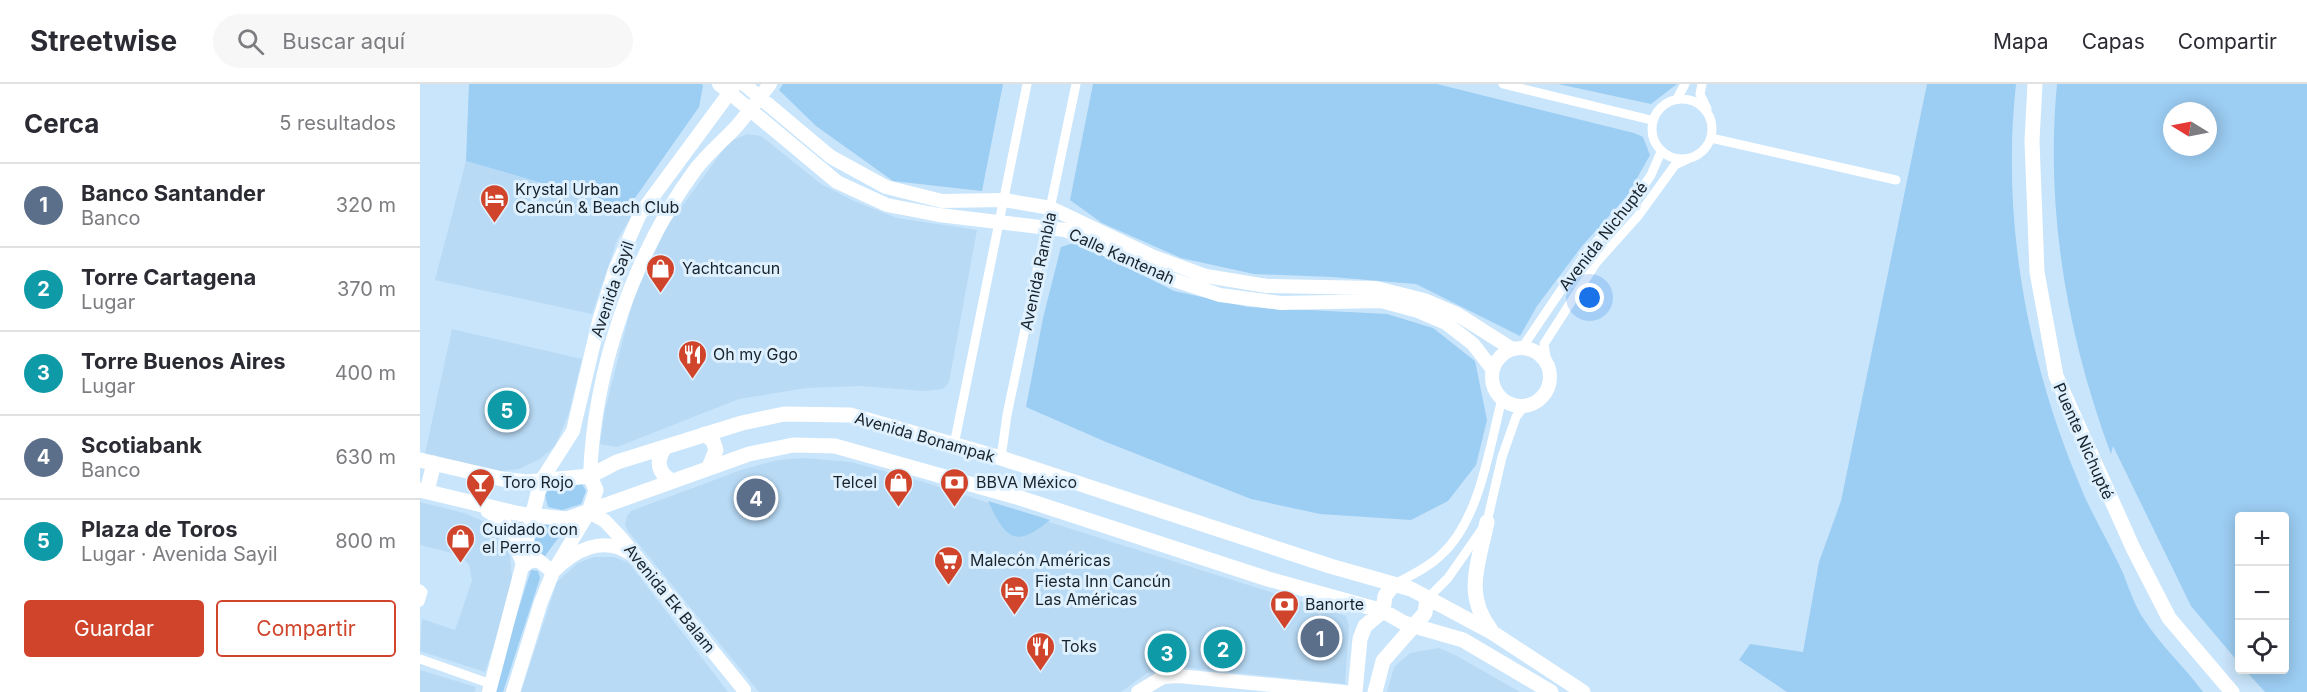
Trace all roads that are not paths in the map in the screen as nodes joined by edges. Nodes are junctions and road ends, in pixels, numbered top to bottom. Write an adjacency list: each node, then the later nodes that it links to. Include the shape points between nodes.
1 (744, 84): 10 (street, Calle Kantenah)
2 (770, 84): 10 (street, Avenida Sayil)
3 (1027, 84): 19 (street)
4 (1076, 84): 21 (street, Avenida Rambla)
5 (1503, 84): 14 (street)
6 (1685, 84): 11 (street)
7 (1702, 84): 13 (street, via 1700,94)
8 (2035, 84): 74 (main road, Puente Nichupté, via 2032,141 2037,272 2056,376 2123,527 2169,618)
9 (728, 87): 12 (street, Calle Kantenah); 32 (street, Avenida Sayil, via 640,214 615,270)
10 (760, 97): 12 (street, Avenida Sayil); 20 (street, Calle Kantenah, via 831,157 861,175 886,187)
11 (1678, 97): 13 (street, via 1698,103); 14 (street, via 1663,105)
12 (751, 109): 22 (street, Calle Kantenah, via 837,182 887,205); 33 (street, Avenida Sayil, via 697,168 656,230 626,298)
13 (1710, 117): 15 (street)
14 (1651, 120): 16 (street, via 1652,135)
15 (1711, 138): 17 (street, via 1706,148); 18 (street)
16 (1661, 152): 17 (street, via 1670,158); 27 (street, Avenida Nichupté, via 1637,196)
17 (1688, 159): 28 (street, Avenida Nichupté, via 1675,165 1638,216)
18 (1896, 180)
19 (1004, 200): 20 (street, Calle Kantenah); 21 (street, Calle Kantenah); 23 (street)
20 (942, 201): 22 (street)
21 (1051, 208): 24 (street, Avenida Rambla); 25 (street, Calle Kantenah)
22 (939, 215): 23 (street, Calle Kantenah)
23 (999, 222): 24 (street, Calle Kantenah); 37 (street)
24 (1047, 228): 26 (street, Calle Kantenah, via 1065,230); 41 (street, Avenida Rambla)
25 (1110, 236): 26 (street); 29 (street, Calle Kantenah, via 1206,276 1267,286 1376,288 1424,300)
26 (1102, 249): 31 (street, Calle Kantenah, via 1165,278 1221,295 1281,303 1381,301 1418,311 1446,323 1473,344)
27 (1584, 256): 28 (street); 29 (street, Avenida Nichupté)
28 (1596, 263): 30 (street, Avenida Nichupté, via 1544,344)
29 (1517, 348): 30 (street, via 1532,350); 31 (street, via 1497,360)
30 (1547, 364): 35 (street, via 1549,382 1545,392)
31 (1493, 369): 34 (street, via 1492,381)
32 (586, 375): 33 (street, via 593,380); 45 (street, Avenida Sayil, via 573,432)
33 (606, 377): 44 (street, Avenida Sayil, via 592,439)
34 (1502, 399): 35 (street); 39 (street)
35 (1525, 405): 40 (street, via 1516,417)
36 (705, 434): 37 (main road, Avenida Bonampak, via 784,414 825,413 850,415); 38 (main road, Avenida Bonampak); 43 (main road, via 716,450)
37 (954, 445): 41 (main road, Avenida Bonampak)
38 (665, 447): 44 (main road, Avenida Bonampak, via 617,462); 46 (main road, via 659,466)
39 (1487, 454): 40 (street); 56 (street, via 1472,510 1456,539 1431,564)
40 (1502, 457): 51 (street)
41 (1001, 458): 54 (main road, Avenida Bonampak)
42 (427, 461): 45 (main road, via 502,480); 47 (main road)
43 (710, 467): 46 (main road, Avenida Bonampak); 58 (main road, Avenida Bonampak, via 793,445 835,446 1020,498)
44 (590, 476): 45 (main road); 49 (main road, via 596,490)
45 (541, 481): 50 (main road)
46 (672, 481): 49 (main road, Avenida Bonampak)
47 (424, 490): 48 (main road)
48 (468, 504): 50 (main road); 53 (main road, via 499,516)
49 (589, 512): 50 (main road, Avenida Bonampak, via 567,519); 52 (street, Avenida Ek Balam, via 605,521); 55 (street)
50 (532, 517): 53 (street)
51 (1487, 522): 59 (street, via 1448,578); 63 (main road, via 1473,594 1480,617)
52 (639, 560): 55 (street, via 620,547 600,545 579,551); 66 (street, Avenida Ek Balam)
53 (523, 565): 55 (street, via 538,560); 65 (street)
54 (1330, 566): 56 (main road, Avenida Bonampak); 58 (main road, via 1336,583)
55 (553, 572): 67 (street)
56 (1394, 584): 59 (main road); 61 (main road, via 1385,596)
57 (420, 589): 60 (street)
58 (1321, 593): 61 (main road, Avenida Bonampak)
59 (1427, 599): 62 (main road, via 1425,613); 63 (main road)
60 (420, 602)
61 (1383, 611): 62 (main road); 70 (main road, via 1365,626 1360,639)
62 (1415, 625): 71 (main road, via 1383,661); 72 (main road, via 1463,640)
63 (1493, 633): 73 (main road)
64 (420, 659): 65 (street)
65 (490, 688)
66 (744, 690)
67 (513, 692)
68 (1138, 692): 69 (street, via 1163,677 1178,676)
69 (1345, 692)
70 (1355, 692)
71 (1375, 692)
72 (1551, 692)
73 (1583, 692)
74 (2232, 692)

